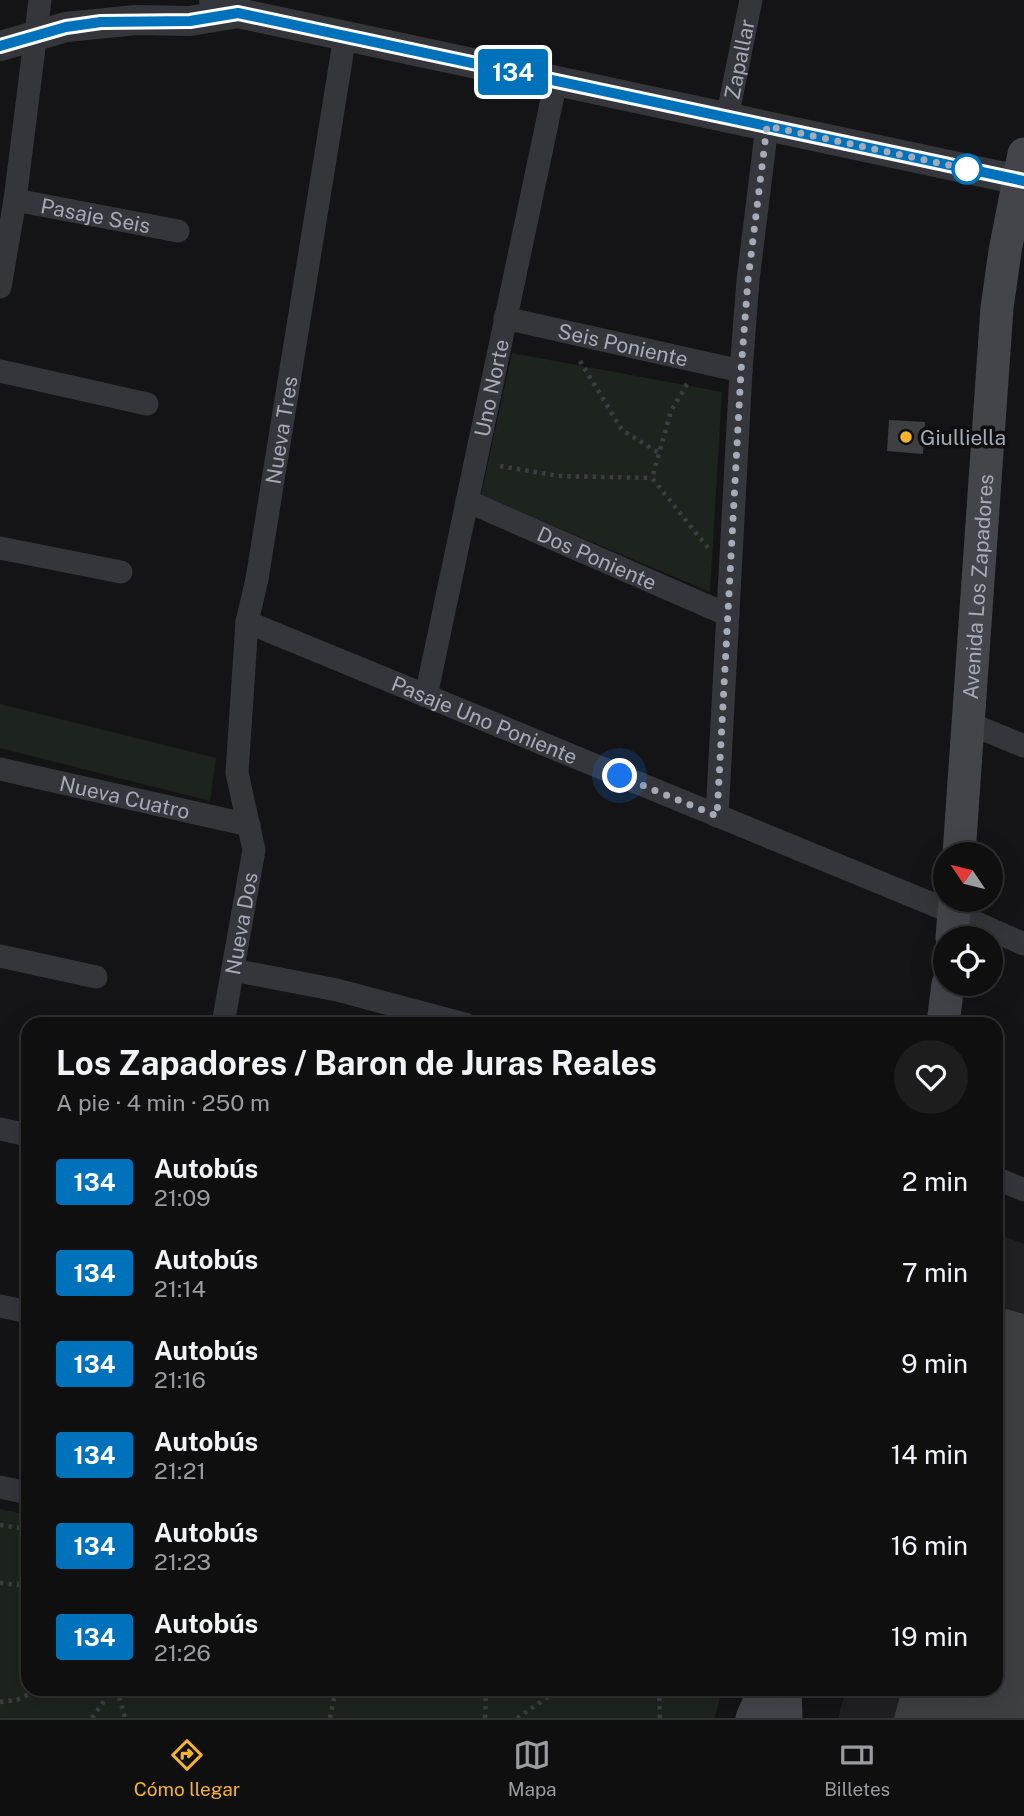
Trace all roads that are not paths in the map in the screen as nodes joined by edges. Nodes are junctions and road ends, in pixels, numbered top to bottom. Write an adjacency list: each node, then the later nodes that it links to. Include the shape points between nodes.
1 (40, 0): 4 (street)
2 (751, 0): 8 (street, Zapallar)
3 (226, 7): 4 (street, via 190,21 101,22); 5 (street)
4 (36, 34): 6 (street); 11 (street)
5 (345, 36): 7 (street); 22 (street, Nueva Tres)
6 (0, 46)
7 (556, 81): 8 (street); 14 (street, Uno Norte)
8 (727, 118): 9 (street)
9 (767, 126): 10 (street); 16 (street)
10 (1022, 172): 24 (main road, Avenida Los Zapadores, via 997,308)
11 (15, 200): 12 (street, Pasaje Seis); 13 (street)
12 (178, 231)
13 (0, 287)
14 (506, 318): 16 (street, Seis Poniente); 18 (street, Uno Norte)
15 (0, 371): 17 (street)
16 (741, 371): 21 (street)
17 (148, 404)
18 (467, 501): 21 (street, Dos Poniente); 23 (street, Uno Norte)
19 (0, 548): 20 (street)
20 (121, 572)
21 (728, 615): 27 (street)
22 (247, 622): 23 (street, Pasaje Uno Poniente); 28 (street, Nueva Tres, via 237,773)
23 (426, 695): 27 (street, Pasaje Uno Poniente)
24 (968, 723): 25 (street); 29 (main road, Avenida Los Zapadores)
25 (1024, 746)
26 (0, 769): 28 (street, Nueva Cuatro)
27 (717, 816): 30 (street, Pasaje Uno Poniente)
28 (248, 825): 33 (street, Nueva Dos, via 254,850)
29 (959, 842)
30 (954, 917): 31 (street, Pasaje Uno Poniente)
31 (1024, 944)
32 (0, 956): 34 (street)
33 (233, 970): 36 (street, Nueva Dos); 37 (street, via 337,990)
34 (96, 977)
35 (946, 996): 38 (main road)
36 (224, 1017)
37 (439, 1017)
38 (944, 1017)
39 (0, 1129): 40 (street)
40 (21, 1134)
41 (1003, 1181): 42 (street)
42 (1024, 1190)
43 (0, 1306): 44 (street)
44 (21, 1310)
45 (0, 1487): 46 (street)
46 (21, 1492)
47 (762, 1696): 49 (main road)
48 (785, 1696): 50 (main road)
49 (752, 1718)
50 (786, 1718)

